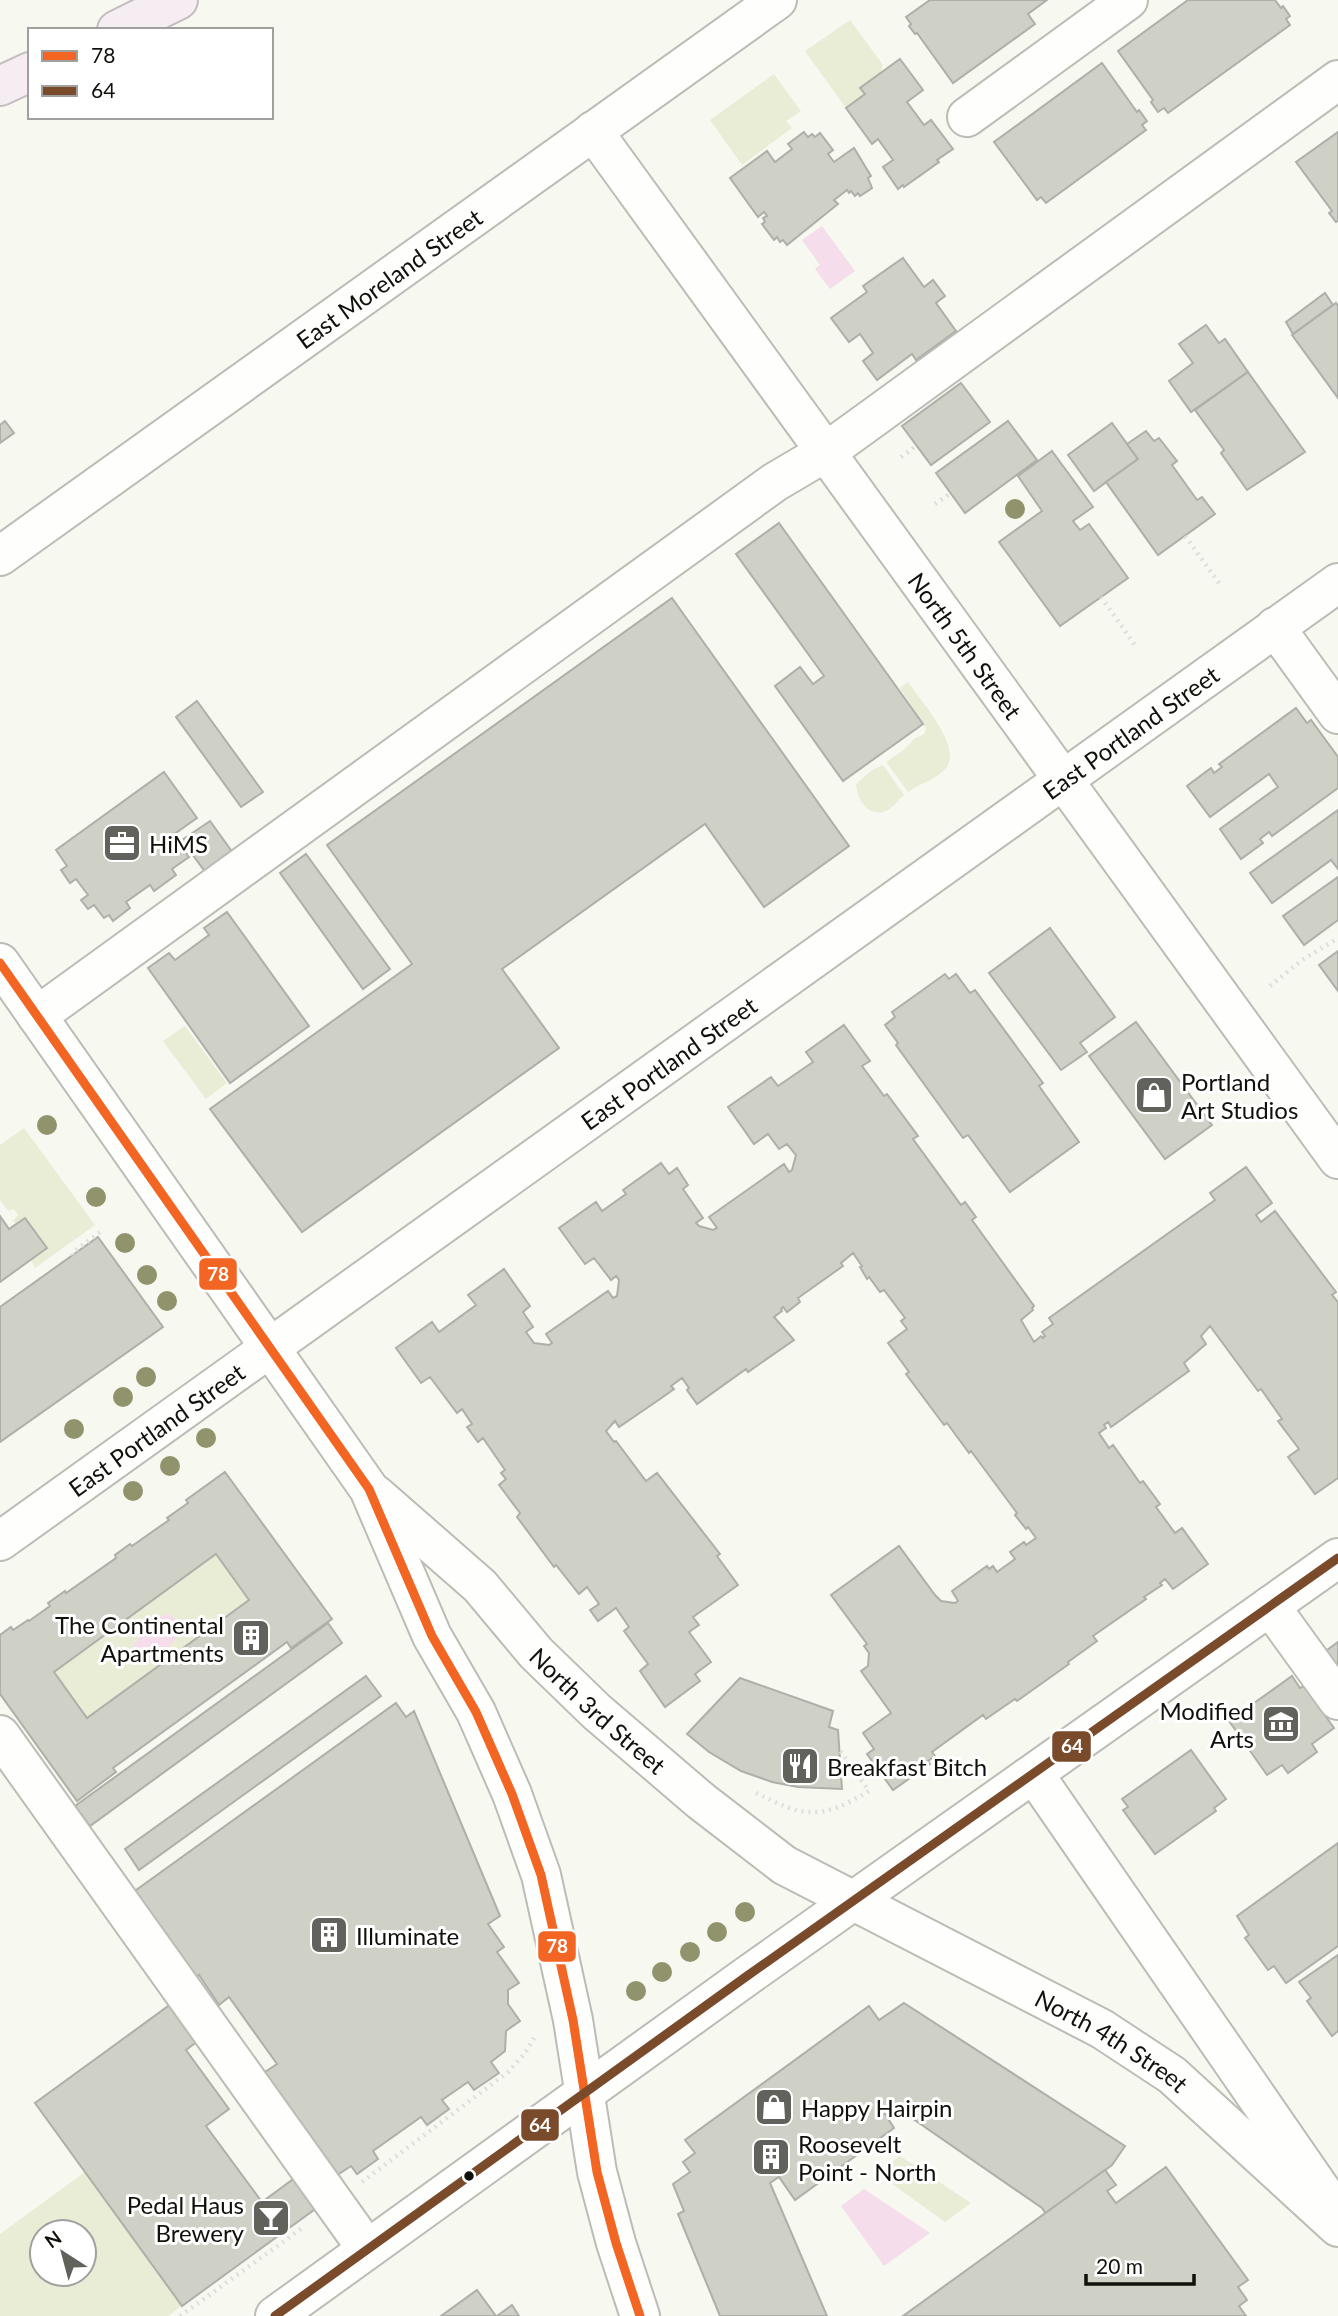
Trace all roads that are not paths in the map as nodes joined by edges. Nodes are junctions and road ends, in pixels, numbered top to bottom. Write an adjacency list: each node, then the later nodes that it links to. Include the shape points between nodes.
1 (178, 0): 4 (highway)
2 (777, 0): 9 (street, East Moreland Street)
3 (1114, 4): 8 (street)
4 (121, 28)
5 (28, 73): 7 (highway)
6 (1338, 80): 10 (street)
7 (0, 86)
8 (967, 117)
9 (593, 131): 10 (street, North 5th Street); 11 (street, East Moreland Street)
10 (825, 452): 15 (street, North 5th Street); 17 (street, via 775,482)
11 (0, 556)
12 (1338, 583): 13 (street, East Portland Street)
13 (1275, 627): 14 (street); 15 (street, East Portland Street)
14 (1338, 714)
15 (1063, 779): 18 (street, North 5th Street); 19 (street, East Portland Street)
16 (0, 963): 17 (street, North 3rd Street)
17 (37, 1016): 19 (street, North 3rd Street)
18 (1338, 1159)
19 (270, 1347): 20 (street, North 3rd Street); 21 (street, East Portland Street)
20 (369, 1489): 27 (street, North 3rd Street, via 480,1586 536,1653 597,1712 701,1801 784,1865); 28 (street, North 3rd Street, via 432,1636 476,1712 512,1794 541,1875)
21 (0, 1541)
22 (1338, 1558): 23 (street)
23 (1270, 1606): 24 (street); 26 (street)
24 (1338, 1700)
25 (0, 1735): 31 (street)
26 (1034, 1774): 27 (street); 29 (street)
27 (854, 1901): 28 (street); 30 (street, North 4th Street, via 1102,2029 1163,2069)
28 (586, 2093): 31 (street); 33 (street, North 3rd Street, via 597,2172)
29 (1338, 2215)
30 (1338, 2227)
31 (368, 2249): 32 (street)
32 (275, 2316)
33 (640, 2316)

